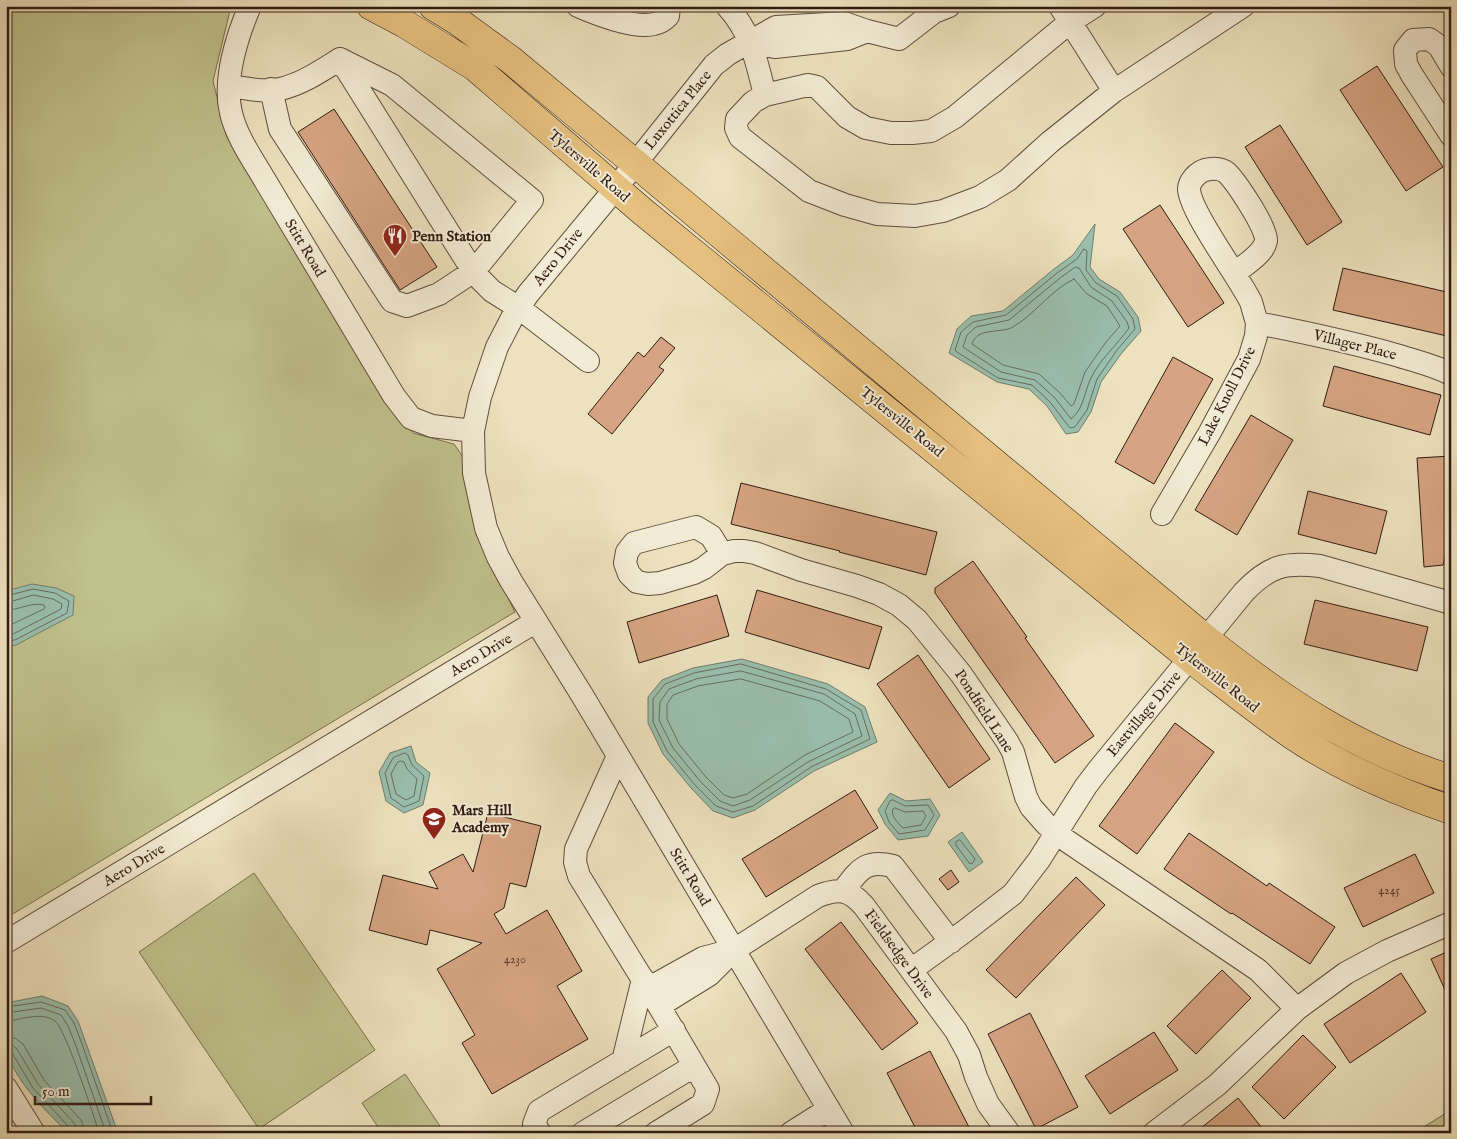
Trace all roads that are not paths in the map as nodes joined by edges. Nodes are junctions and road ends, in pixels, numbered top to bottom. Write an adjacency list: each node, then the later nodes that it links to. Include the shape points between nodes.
1 (250, 6): 14 (street, Stitt Road, via 238,33)
2 (371, 6): 20 (main road, Tylersville Road, via 475,67)
3 (432, 6): 19 (main road, Tylersville Road, via 512,60)
4 (578, 6): 5 (street, via 633,24 653,25 668,16)
5 (669, 6)
6 (727, 6): 11 (street, via 739,20)
7 (949, 6): 11 (street, Luxottica Place, via 934,12 899,39 844,23 776,27)
8 (1095, 6): 10 (street)
9 (1242, 6): 16 (street)
10 (1066, 14): 16 (street); 17 (street, via 955,117 932,131 891,133 866,128 847,117 817,87 808,85)
11 (750, 42): 17 (street); 19 (street, Luxottica Place, via 714,65)
12 (340, 60): 15 (street, via 311,77); 21 (street); 21 (street, via 392,85 532,200)
13 (1451, 66): 18 (street, via 1439,46 1429,39 1413,40 1405,50 1406,64)
14 (229, 86): 15 (street); 27 (street, Stitt Road, via 231,112 242,140 394,396 411,418 432,426)
15 (271, 89): 21 (street, via 280,129 392,301 407,306 439,294)
16 (1114, 90): 17 (street, via 1008,180 957,207 915,216 877,214 810,191 740,137 737,119)
17 (765, 95)
18 (1451, 135)
19 (635, 163): 20 (street, Luxottica Place); 32 (main road, Tylersville Road)
20 (616, 189): 23 (street, Aero Drive); 32 (main road, Tylersville Road)
21 (474, 270): 23 (street, via 492,291)
22 (1235, 273): 24 (street, Lake Knoll Drive, via 1251,302)
23 (519, 308): 25 (street); 27 (street, Aero Drive, via 494,355)
24 (1256, 323): 26 (street, Villager Place, via 1380,351 1438,367); 28 (street, Lake Knoll Drive, via 1256,336 1248,359)
25 (588, 361)
26 (1451, 374)
27 (473, 431): 31 (street, Aero Drive, via 474,473 486,528 506,573)
28 (1162, 514)
29 (722, 554): 36 (street, Pondfield Lane, via 734,551 756,553 857,586 899,605 918,620 956,667 1007,741 1031,807)
30 (1451, 603): 32 (street, Eastvillage Drive, via 1320,566 1288,565 1257,578)
31 (536, 622): 33 (street, Stitt Road); 39 (street, Aero Drive)
32 (1198, 649): 34 (main road, Tylersville Road, via 1255,678 1324,724 1383,753); 35 (main road, Tylersville Road, via 1292,735 1358,774); 36 (street, Eastvillage Drive, via 1099,769)
33 (618, 756): 41 (street, Stitt Road); 43 (street, via 576,849 575,862 579,876)
34 (1451, 779)
35 (1451, 810)
36 (1057, 833): 40 (street, Eastvillage Drive, via 1013,894); 44 (street, Pondfield Lane, via 1258,970)
37 (843, 891): 40 (street, via 860,869 879,863 893,866); 41 (street, via 818,896); 42 (street, Fieldsedge Drive, via 856,896)
38 (1451, 923): 44 (street, via 1346,973)
39 (6, 942)
40 (951, 942): 42 (street, Eastvillage Drive)
41 (734, 950): 43 (street, via 709,975); 49 (street, Stitt Road)
42 (911, 970): 56 (street, Fieldsedge Drive, via 956,1031 988,1104)
43 (650, 991): 45 (street); 46 (street)
44 (1297, 1009): 57 (street, via 1217,1085)
45 (674, 1030): 46 (street); 47 (street)
46 (623, 1061): 51 (street, via 539,1111 534,1124)
47 (694, 1066): 52 (street); 53 (street, via 708,1089 703,1104)
48 (6, 1088): 50 (street)
49 (830, 1109): 54 (street); 55 (street, Stitt Road)
50 (34, 1133)
51 (540, 1133)
52 (583, 1133)
53 (656, 1133)
54 (791, 1133)
55 (843, 1133)
56 (1009, 1133)
57 (1154, 1133)

